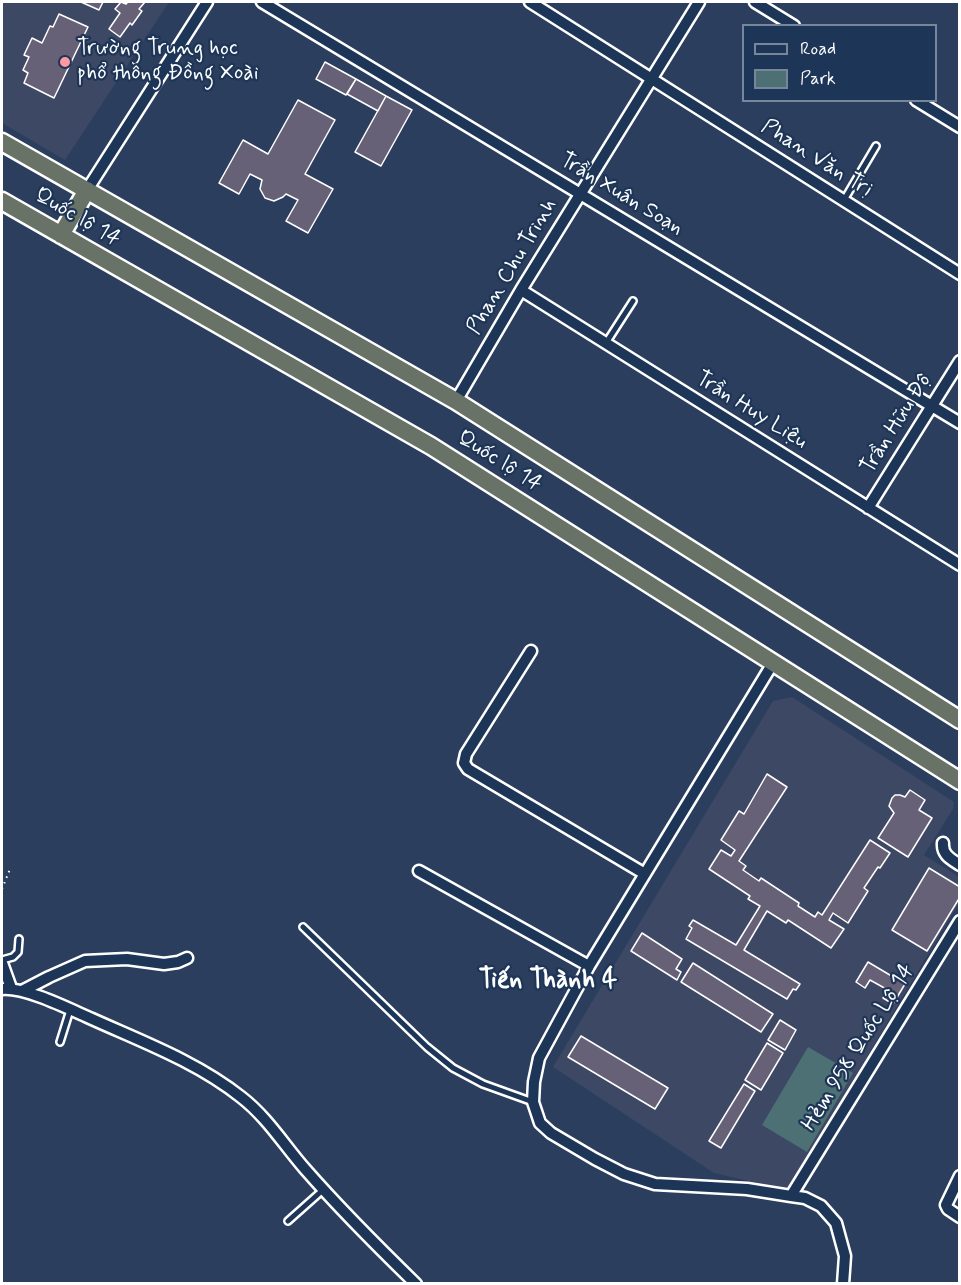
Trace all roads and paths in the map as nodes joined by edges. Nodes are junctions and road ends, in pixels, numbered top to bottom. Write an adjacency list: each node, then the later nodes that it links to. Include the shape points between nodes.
1 (207, 2): 12 (street)
2 (262, 2): 13 (street, Trần Xuân Soạn)
3 (530, 2): 7 (street, Phan Văn Trị)
4 (699, 2): 7 (street, Phan Chu Trinh)
5 (755, 2): 6 (street)
6 (791, 24)
7 (652, 78): 13 (street, Phan Chu Trinh); 14 (street, Phan Văn Trị)
8 (919, 102): 9 (street)
9 (960, 128)
10 (2, 142): 12 (highway, Quốc lộ 14)
11 (876, 146): 14 (lane)
12 (87, 190): 16 (highway); 22 (highway, Quốc lộ 14)
13 (581, 193): 18 (street, Phan Chu Trinh); 23 (street, Trần Xuân Soạn)
14 (844, 200): 17 (street, Phan Văn Trị)
15 (2, 201): 16 (highway, Quốc lộ 14)
16 (61, 235): 28 (highway, Quốc lộ 14, via 431,446)
17 (960, 274)
18 (521, 290): 20 (street, Trần Huy Liệu); 22 (street, Phan Chu Trinh)
19 (633, 302): 20 (lane)
20 (606, 343): 25 (street, Trần Huy Liệu)
21 (960, 361): 23 (street, Trần Hữu Độ)
22 (456, 401): 29 (highway, Quốc lộ 14)
23 (932, 405): 24 (street, Trần Xuân Soạn); 25 (street, Trần Hữu Độ)
24 (960, 423)
25 (868, 507): 26 (street, Trần Huy Liệu)
26 (960, 565)
27 (531, 651): 35 (street, via 466,753 464,763 468,769)
28 (773, 663): 30 (highway, Quốc lộ 14); 35 (street)
29 (960, 720)
30 (960, 781)
31 (943, 843): 32 (street, via 945,854)
32 (960, 866)
33 (9, 869): 36 (path)
34 (419, 871): 42 (street)
35 (645, 874): 42 (street)
36 (2, 889)
37 (959, 922): 50 (street, Hẻm 958 Quốc Lộ 14)
38 (303, 927): 47 (lane, via 453,1068)
39 (19, 939): 41 (lane, via 18,952)
40 (187, 958): 44 (street, via 164,964 127,959 85,961)
41 (2, 962): 43 (street)
42 (589, 966): 47 (street, via 538,1058)
43 (6, 988): 44 (street)
44 (22, 991): 45 (street)
45 (70, 1010): 46 (lane); 49 (street, via 214,1077 267,1122)
46 (60, 1042)
47 (533, 1102): 50 (street, via 540,1123 551,1133 624,1174 655,1184 747,1189)
48 (960, 1176): 51 (street, via 946,1205)
49 (324, 1190): 52 (lane); 53 (street)
50 (791, 1196): 54 (street, via 821,1206 836,1223 845,1256)
51 (960, 1216)
52 (288, 1221)
53 (416, 1284)
54 (843, 1284)

